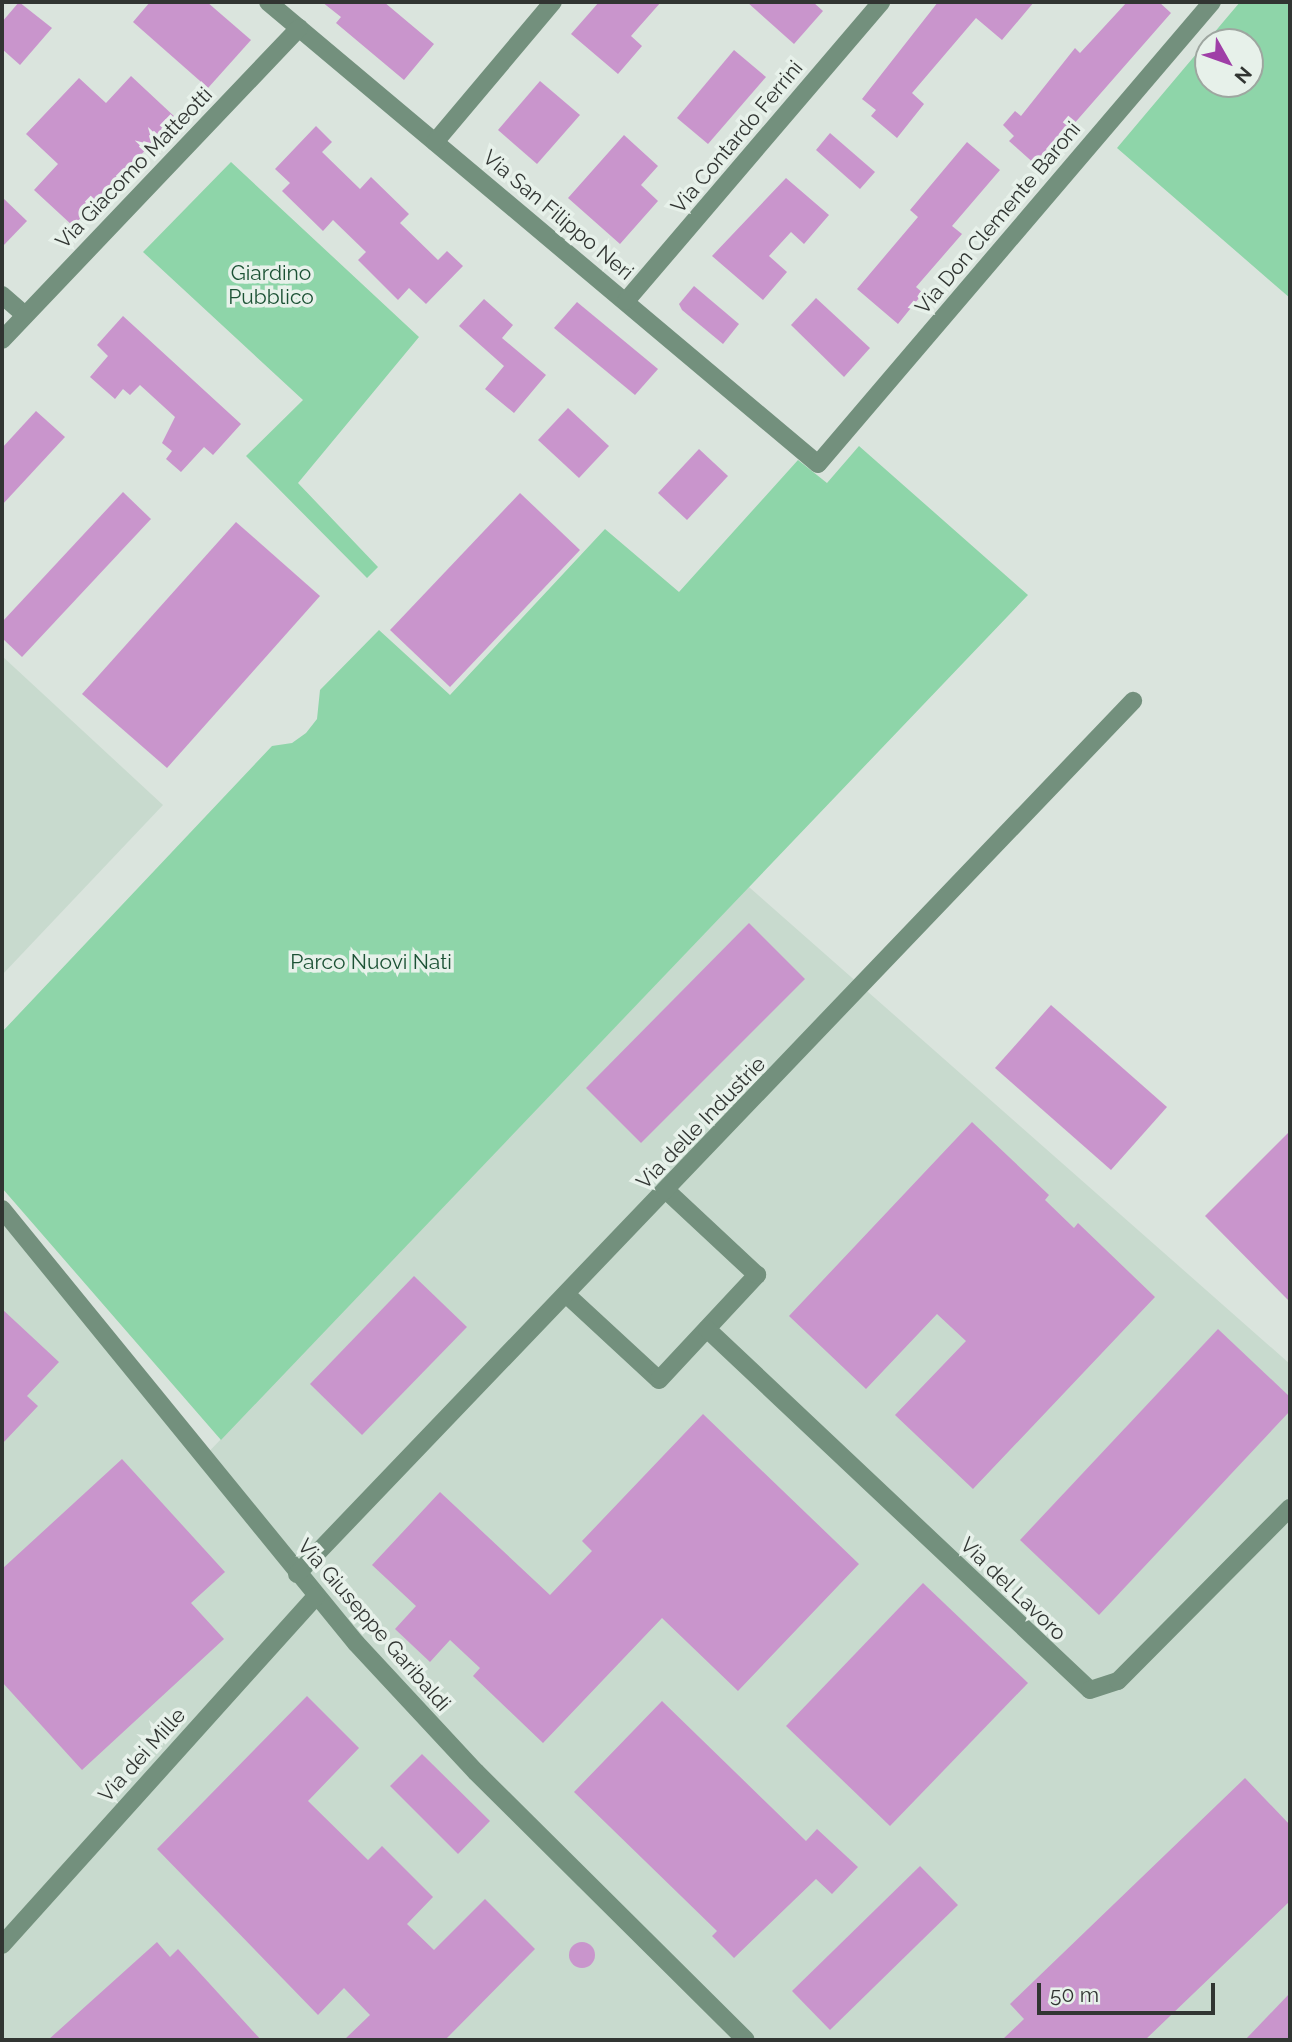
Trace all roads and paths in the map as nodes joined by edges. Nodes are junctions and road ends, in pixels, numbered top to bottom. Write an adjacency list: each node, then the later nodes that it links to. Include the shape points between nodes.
1 (268, 2): 5 (street, Via San Filippo Neri)
2 (554, 2): 6 (street)
3 (881, 2): 8 (street, Via Contardo Ferrini)
4 (1212, 2): 11 (street, Via Don Clemente Baroni)
5 (299, 28): 6 (street, Via San Filippo Neri); 9 (street, Via Giacomo Matteotti)
6 (435, 142): 8 (street, Via San Filippo Neri)
7 (2, 295): 9 (street)
8 (626, 301): 11 (street, Via San Filippo Neri)
9 (25, 316): 10 (street, Via Giacomo Matteotti)
10 (2, 340)
11 (818, 464)
12 (1133, 701): 13 (street, Via delle Industrie)
13 (667, 1191): 15 (street, Via delle Industrie); 16 (street, via 757,1275)
14 (2, 1209): 18 (street, Via Giuseppe Garibaldi)
15 (567, 1295): 16 (street, via 659,1380); 18 (street, Via delle Industrie)
16 (706, 1329): 17 (street, Via del Lavoro, via 1090,1690 1118,1681)
17 (1290, 1508)
18 (298, 1574): 19 (street, Via Giuseppe Garibaldi)
19 (316, 1596): 20 (street, Via dei Mille); 21 (street, Via Giuseppe Garibaldi, via 467,1763)
20 (2, 1945)
21 (746, 2040)

